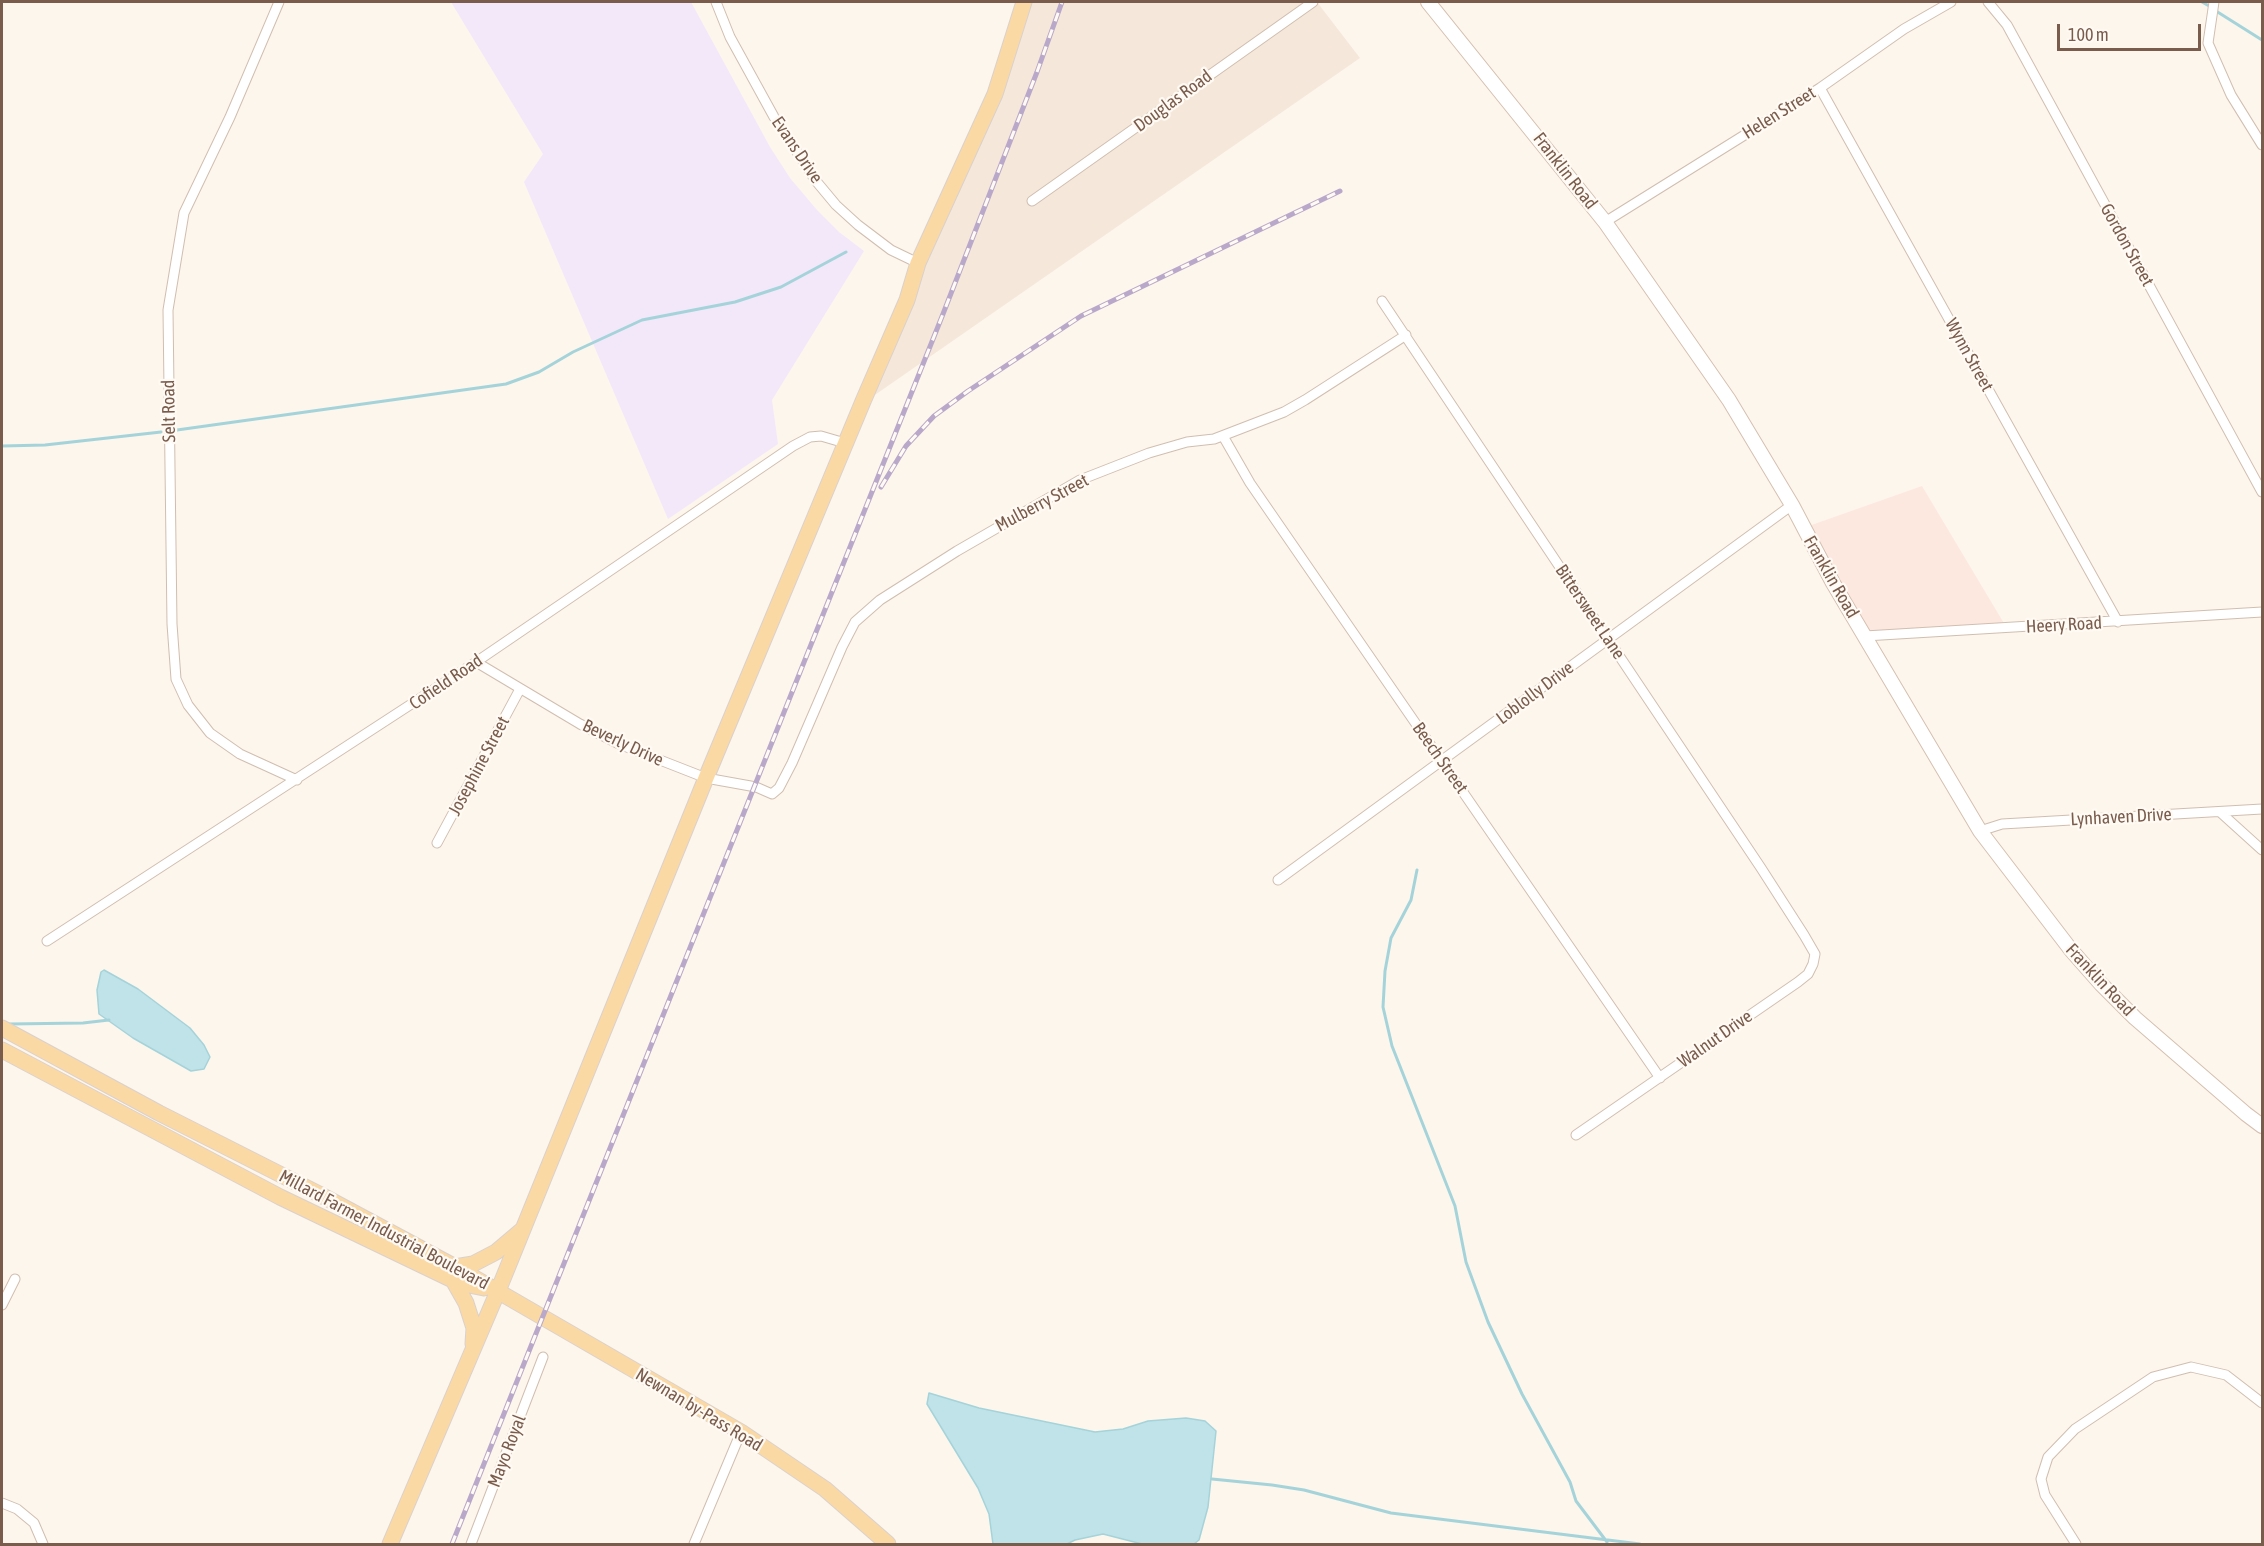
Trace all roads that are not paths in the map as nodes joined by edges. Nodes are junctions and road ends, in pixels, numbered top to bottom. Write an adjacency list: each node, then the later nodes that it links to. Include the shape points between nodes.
1 (279, 2): 28 (street, Selt Road, via 184,213 168,310 171,618 176,679 188,705 210,733 240,754)
2 (716, 2): 13 (street, Evans Drive, via 730,37 774,117 816,181 858,225 891,250)
3 (1024, 2): 13 (main road, via 995,94)
4 (1313, 2): 11 (street, Douglas Road)
5 (1428, 2): 12 (main road, Franklin Road)
6 (1951, 2): 9 (street, Helen Street, via 1904,29)
7 (1988, 2): 18 (street, Gordon Street, via 2007,25)
8 (2214, 2): 10 (street, via 2208,43 2231,95)
9 (1820, 88): 12 (street, Helen Street); 21 (street, Wynn Street)
10 (2262, 145)
11 (1032, 201)
12 (1605, 222): 19 (main road, Franklin Road, via 1729,400)
13 (918, 263): 17 (main road, via 907,300)
14 (1382, 301): 15 (street, Bittersweet Lane)
15 (1406, 335): 16 (street, Mulberry Street, via 1305,400); 23 (street, Bittersweet Lane)
16 (1223, 436): 26 (street, Beech Street, via 1250,483); 29 (street, Mulberry Street, via 1149,453 1080,480 880,600 855,622 842,646)
17 (845, 443): 24 (street, Cofield Road, via 821,436 793,446); 27 (main road)
18 (2262, 492)
19 (1792, 505): 22 (main road, Franklin Road); 23 (street, Loblolly Drive)
20 (2262, 612): 21 (street, Heery Road)
21 (2118, 622): 22 (street, Heery Road)
22 (1865, 636): 32 (main road, Franklin Road)
23 (1608, 638): 26 (street, Loblolly Drive); 36 (street, Bittersweet Lane)
24 (476, 662): 25 (street, Beverly Drive); 28 (street, Cofield Road)
25 (520, 689): 27 (street, Beverly Drive, via 619,744); 33 (street, Josephine Street)
26 (1442, 762): 35 (street, Loblolly Drive); 40 (street, Beech Street)
27 (706, 778): 29 (street, Beverly Drive, via 756,787 772,794); 43 (main road)
28 (297, 780): 37 (street, Cofield Road)
29 (779, 788)
30 (2262, 809): 31 (street, Lynhaven Drive)
31 (2220, 812): 32 (street, Lynhaven Drive, via 2002,824); 34 (street)
32 (1980, 831): 41 (main road, Franklin Road, via 2101,984 2135,1018)
33 (437, 843)
34 (2262, 850)
35 (1278, 880)
36 (1797, 924): 40 (street, Walnut Drive, via 1815,954 1808,974)
37 (47, 941)
38 (2, 1028): 44 (main road, Millard Farmer Industrial Boulevard, via 321,1195)
39 (2, 1050): 44 (main road, Millard Farmer Industrial Boulevard, via 280,1197)
40 (1660, 1078): 42 (street, Walnut Drive)
41 (2262, 1126)
42 (1576, 1135)
43 (524, 1228): 44 (main road, via 496,1252); 46 (main road)
44 (454, 1273): 46 (main road, Millard Farmer Industrial Boulevard); 48 (main road, via 474,1328)
45 (15, 1279): 47 (street)
46 (498, 1292): 48 (main road); 51 (main road, Newnan by-Pass Road)
47 (2, 1305)
48 (472, 1352): 54 (main road)
49 (543, 1357): 55 (street, Mayo Royal)
50 (2262, 1403): 58 (street, via 2226,1375 2191,1367 2153,1377 2075,1430 2048,1457 2041,1479 2045,1494)
51 (741, 1432): 56 (street); 57 (main road, Newnan by-Pass Road, via 825,1489)
52 (2, 1503): 53 (street, via 34,1523)
53 (43, 1545)
54 (390, 1545)
55 (471, 1545)
56 (694, 1545)
57 (888, 1545)
58 (2076, 1545)

